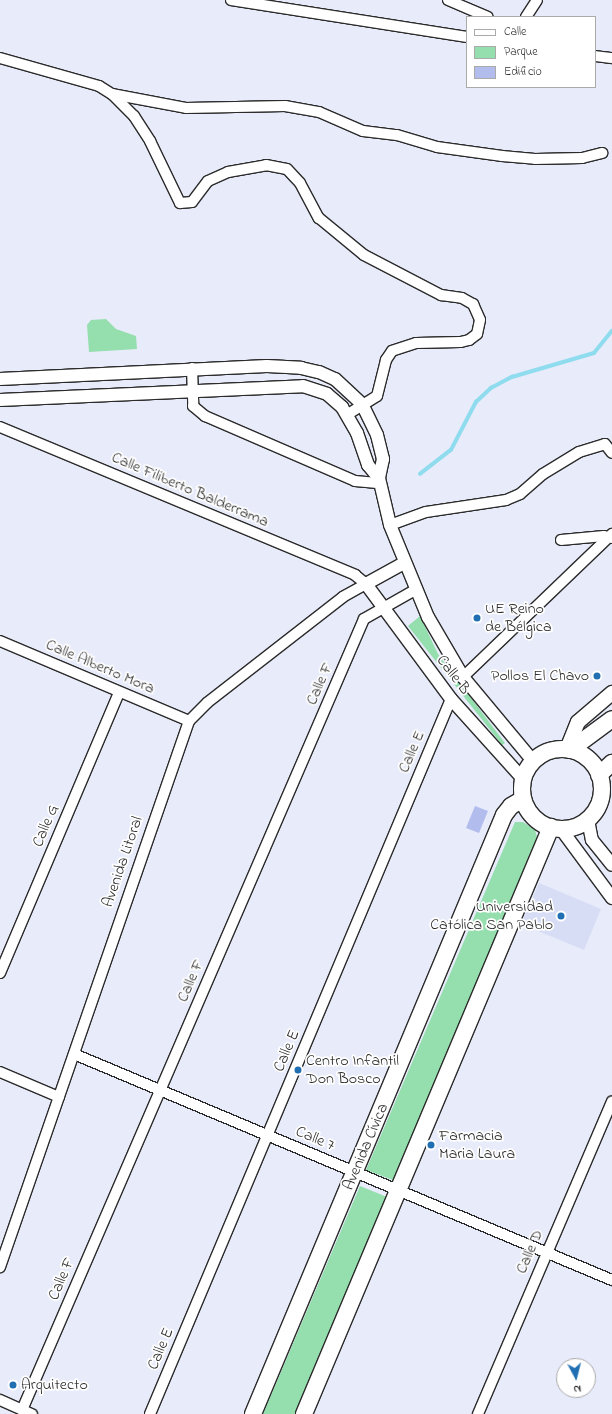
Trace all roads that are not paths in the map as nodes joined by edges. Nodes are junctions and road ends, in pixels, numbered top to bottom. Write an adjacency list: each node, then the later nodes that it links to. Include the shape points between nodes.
1 (231, 0): 6 (street)
2 (448, 0): 4 (street)
3 (537, 0): 5 (street)
4 (486, 16)
5 (527, 16)
6 (466, 37)
7 (596, 56): 9 (street)
8 (0, 58): 10 (street, via 99,86)
9 (612, 58)
10 (112, 94): 11 (street, via 186,108 285,106 319,112 363,131 397,135 437,147 502,156 534,159 582,158); 16 (street, via 134,116 150,140 180,204 192,202 208,181 228,172 266,165 287,169 300,183 319,218 364,255 440,295 462,298 473,304 480,320 477,334 469,340 460,342 416,343 392,352 386,360 377,396)
11 (602, 153)
12 (192, 368): 13 (street); 14 (street); 16 (street, via 301,368 335,379)
13 (0, 379)
14 (193, 390): 15 (street); 17 (street, via 303,386 327,394); 20 (street, via 193,406 205,416 355,481)
15 (0, 400)
16 (362, 404): 17 (street); 20 (street, via 379,441 383,459)
17 (348, 414): 20 (street, via 368,465)
18 (0, 427): 25 (street, Calle Filiberto Balderrama, via 355,575)
19 (612, 453): 21 (street, via 605,444 579,452 543,474 520,494 506,500 426,512)
20 (380, 481): 21 (street, Calle B)
21 (390, 525): 24 (street, Calle B)
22 (612, 537): 23 (street); 29 (street)
23 (561, 540)
24 (404, 563): 25 (street, Avenida Litoral); 26 (street, Calle B)
25 (366, 584): 27 (street, Calle B); 34 (street, Avenida Litoral, via 343,597 207,703)
26 (416, 590): 27 (street, Calle F); 29 (street, Calle B, via 444,647)
27 (384, 608): 32 (street, Calle B); 48 (street, Calle F, via 364,619)
28 (0, 641): 30 (street, Calle Alberto Mora)
29 (463, 677): 36 (street, Calle B)
30 (119, 692): 34 (street, Calle Alberto Mora); 45 (street, Calle G)
31 (612, 693): 35 (main road, via 578,722)
32 (451, 699): 39 (street, Calle B); 51 (street, Calle E)
33 (612, 719): 35 (main road)
34 (189, 721): 46 (street, Avenida Litoral)
35 (568, 750): 36 (main road, via 550,751); 38 (main road, via 585,756)
36 (533, 761): 39 (main road)
37 (612, 764): 38 (main road)
38 (599, 775): 41 (main road, via 602,788 600,802)
39 (523, 778): 40 (main road)
40 (523, 799): 42 (main road, via 534,818); 52 (main road, Avenida Cívica, via 511,806 504,815)
41 (588, 820): 42 (main road, via 575,827); 43 (street, via 592,840)
42 (556, 828): 44 (street); 53 (main road)
43 (612, 865)
44 (612, 898)
45 (0, 973)
46 (74, 1054): 48 (street, Calle 7); 49 (street, Avenida Litoral)
47 (0, 1072): 49 (street)
48 (160, 1090): 51 (street, Calle 7); 58 (street, Calle F)
49 (59, 1097): 55 (street, Avenida Litoral)
50 (612, 1102): 54 (street, Calle D)
51 (267, 1136): 52 (street, Calle 7); 60 (street, Calle E)
52 (356, 1172): 53 (street, Calle 7); 61 (main road, Avenida Cívica)
53 (398, 1189): 54 (street, Calle 7); 62 (main road)
54 (545, 1254): 56 (street, Calle 7); 63 (street, Calle D)
55 (0, 1267)
56 (612, 1280)
57 (0, 1400): 58 (street)
58 (22, 1410): 59 (street)
59 (32, 1414)
60 (150, 1414)
61 (253, 1414)
62 (304, 1414)
63 (478, 1414)

